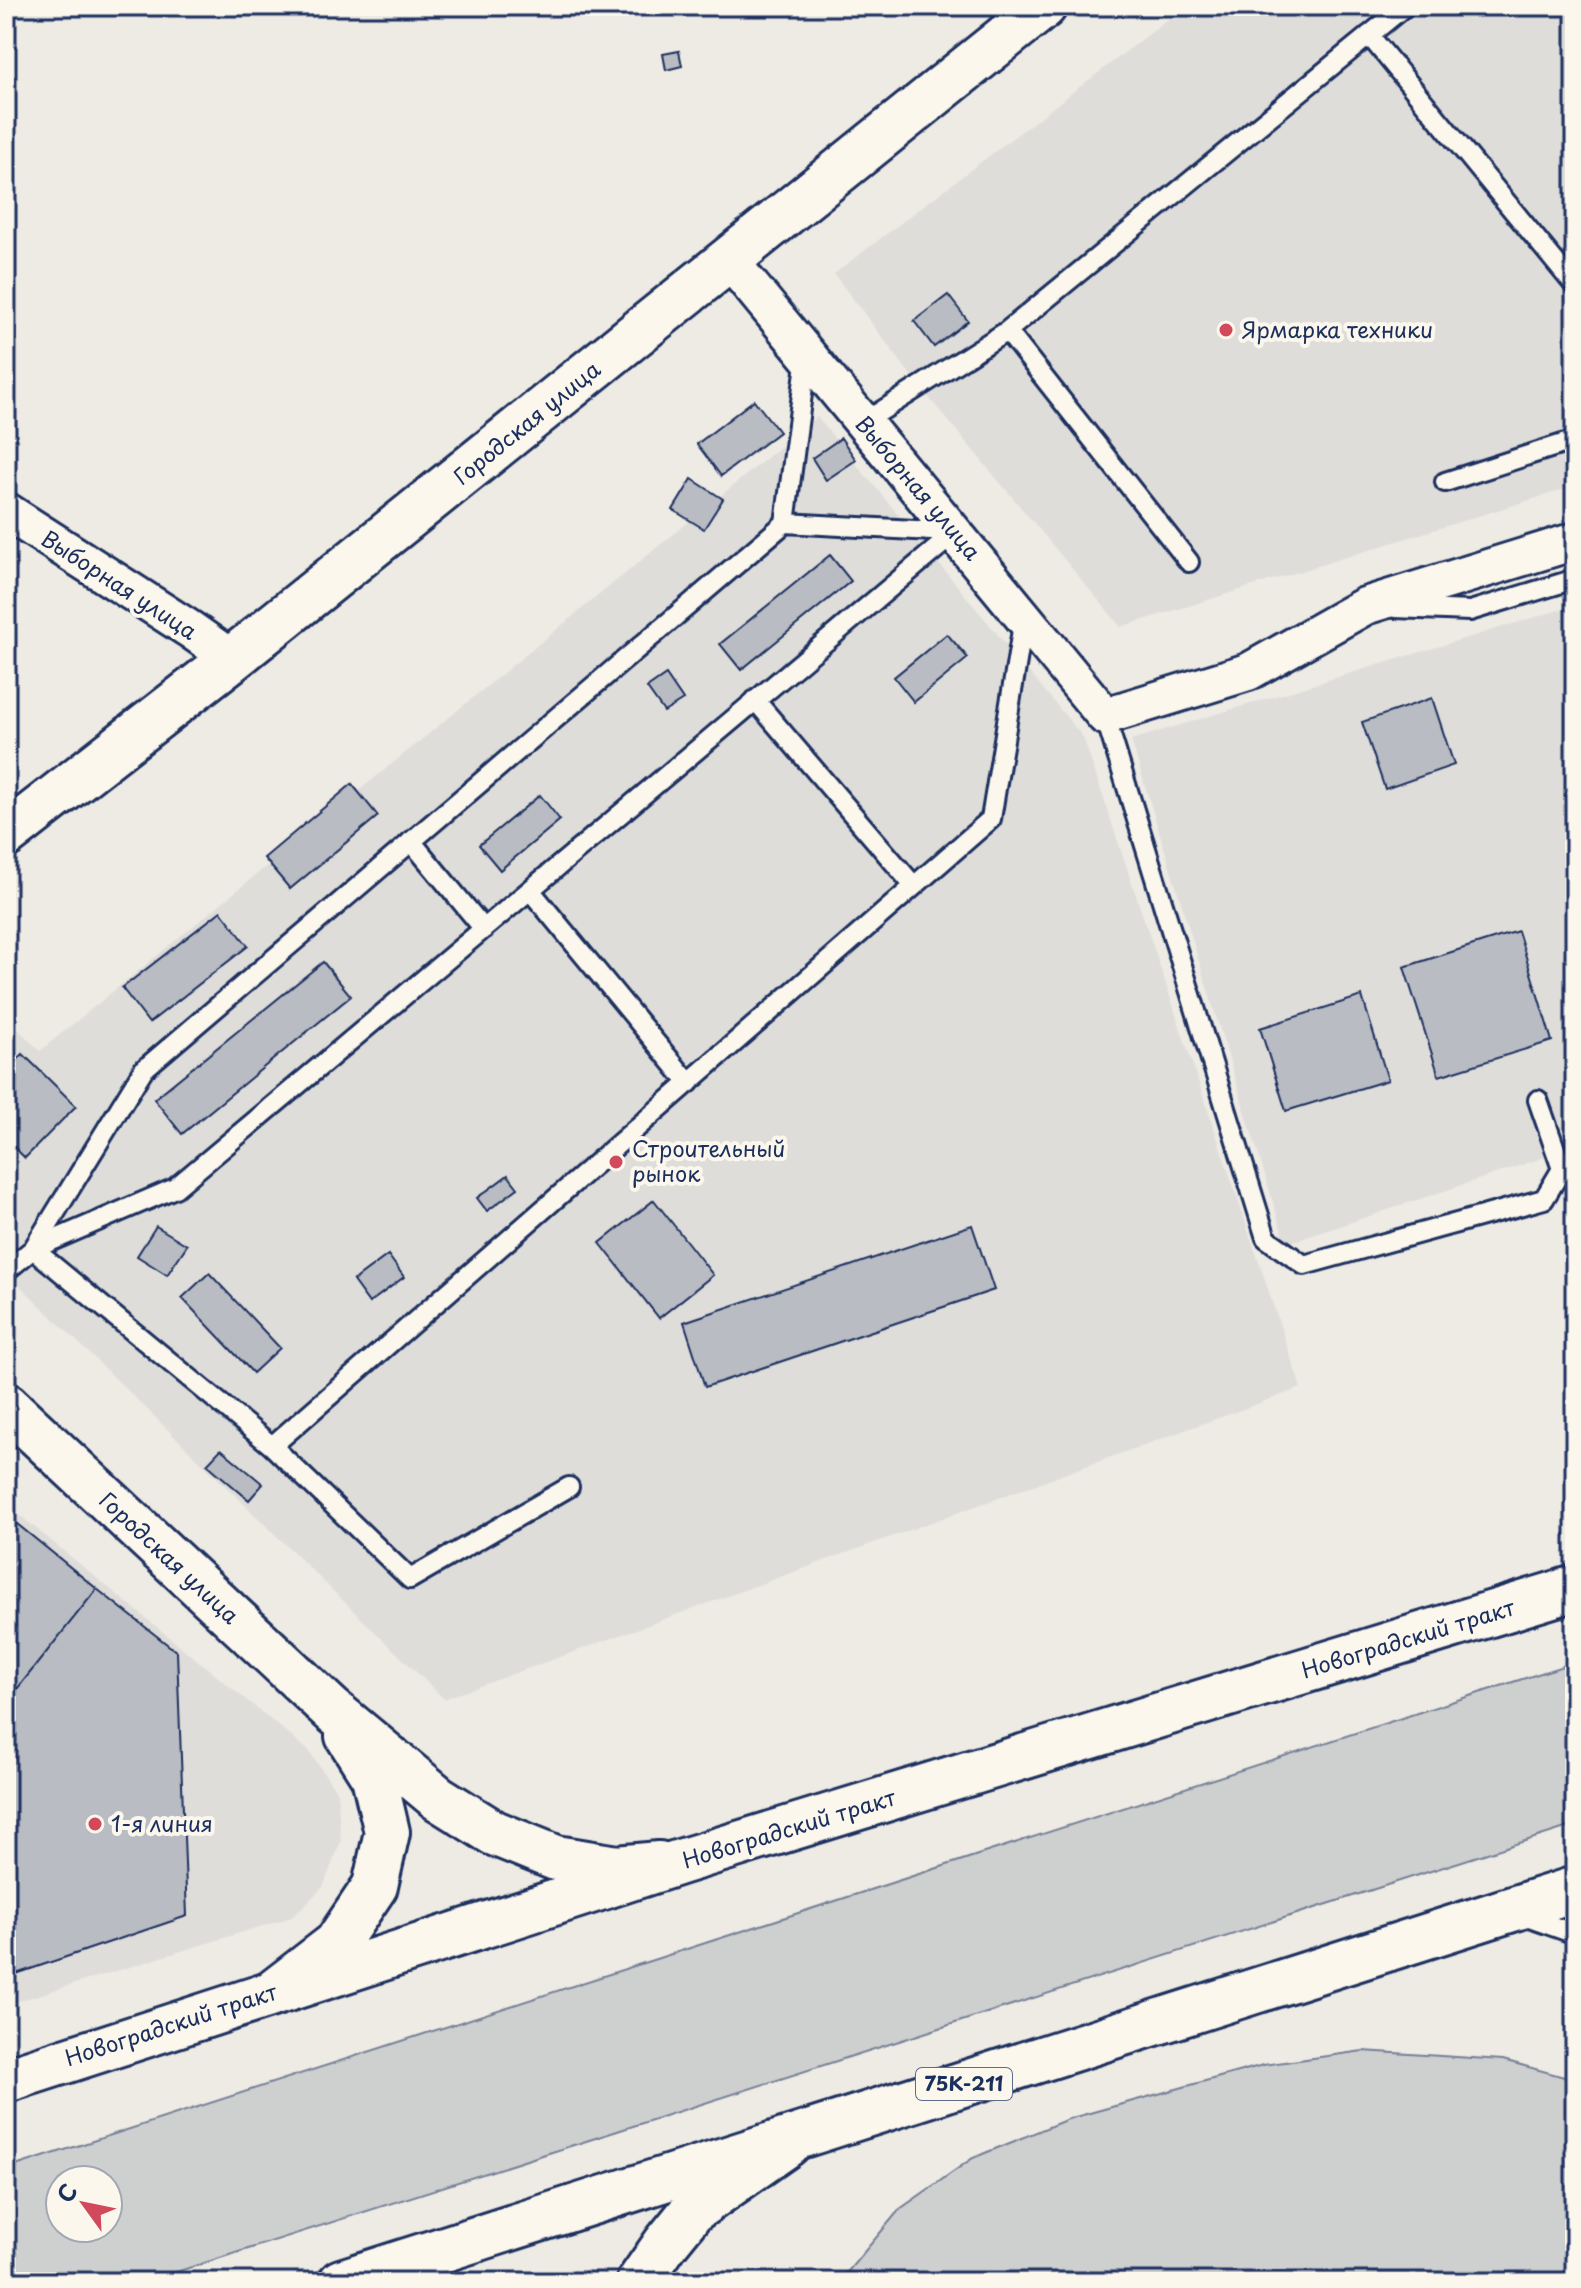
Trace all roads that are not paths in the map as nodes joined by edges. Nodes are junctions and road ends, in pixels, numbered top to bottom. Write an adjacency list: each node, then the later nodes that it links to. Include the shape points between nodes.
1 (1044, 6): 4 (main road, Городская улица)
2 (1405, 6): 3 (lane)
3 (1369, 35): 5 (lane); 6 (lane)
4 (730, 261): 7 (street, Выборная улица); 19 (main road, Городская улица)
5 (1575, 286)
6 (1007, 331): 8 (lane); 15 (lane)
7 (807, 353): 8 (street, Выборная улица); 12 (lane)
8 (864, 422): 13 (street, Выборная улица)
9 (1575, 440): 10 (lane)
10 (1445, 482)
11 (6, 511): 19 (street, Выборная улица)
12 (785, 523): 13 (lane); 23 (lane)
13 (955, 533): 18 (street, Выборная улица); 20 (lane)
14 (1575, 541): 17 (street)
15 (1189, 562)
16 (1575, 579): 17 (lane, via 1470,611)
17 (1365, 606): 21 (street, via 1248,672)
18 (1024, 617): 21 (street, Выборная улица); 24 (lane, via 991,819)
19 (232, 659): 22 (main road, Городская улица)
20 (755, 700): 24 (lane); 25 (lane)
21 (1105, 716): 28 (lane, via 1266,1238 1304,1265 1544,1199 1562,1169)
22 (6, 835)
23 (411, 841): 26 (lane); 29 (lane, via 143,1070)
24 (914, 886): 27 (lane)
25 (530, 890): 26 (lane); 27 (lane)
26 (484, 929): 29 (lane, via 175,1188)
27 (689, 1083): 32 (lane)
28 (1538, 1100)
29 (33, 1249): 30 (lane); 32 (lane)
30 (6, 1271)
31 (6, 1405): 35 (main road, Городская улица)
32 (272, 1446): 33 (lane, via 410,1579)
33 (569, 1487)
34 (1575, 1588): 36 (main road, Новоградский тракт)
35 (332, 1710): 36 (main road, via 438,1798 494,1833 556,1858 617,1868); 40 (main road, via 374,1777 387,1832 375,1886 336,1944)
36 (683, 1861): 40 (main road, Новоградский тракт)
37 (1575, 1889): 38 (main road, 75К-211)
38 (1507, 1910): 39 (lane); 42 (main road, 75К-211)
39 (1575, 1934)
40 (275, 1991): 41 (main road, Новоградский тракт)
41 (6, 2080)
42 (797, 2137): 43 (main road, 75К-211); 45 (main road, via 692,2211)
43 (347, 2280): 44 (main road)
44 (424, 2282)
45 (639, 2282)

